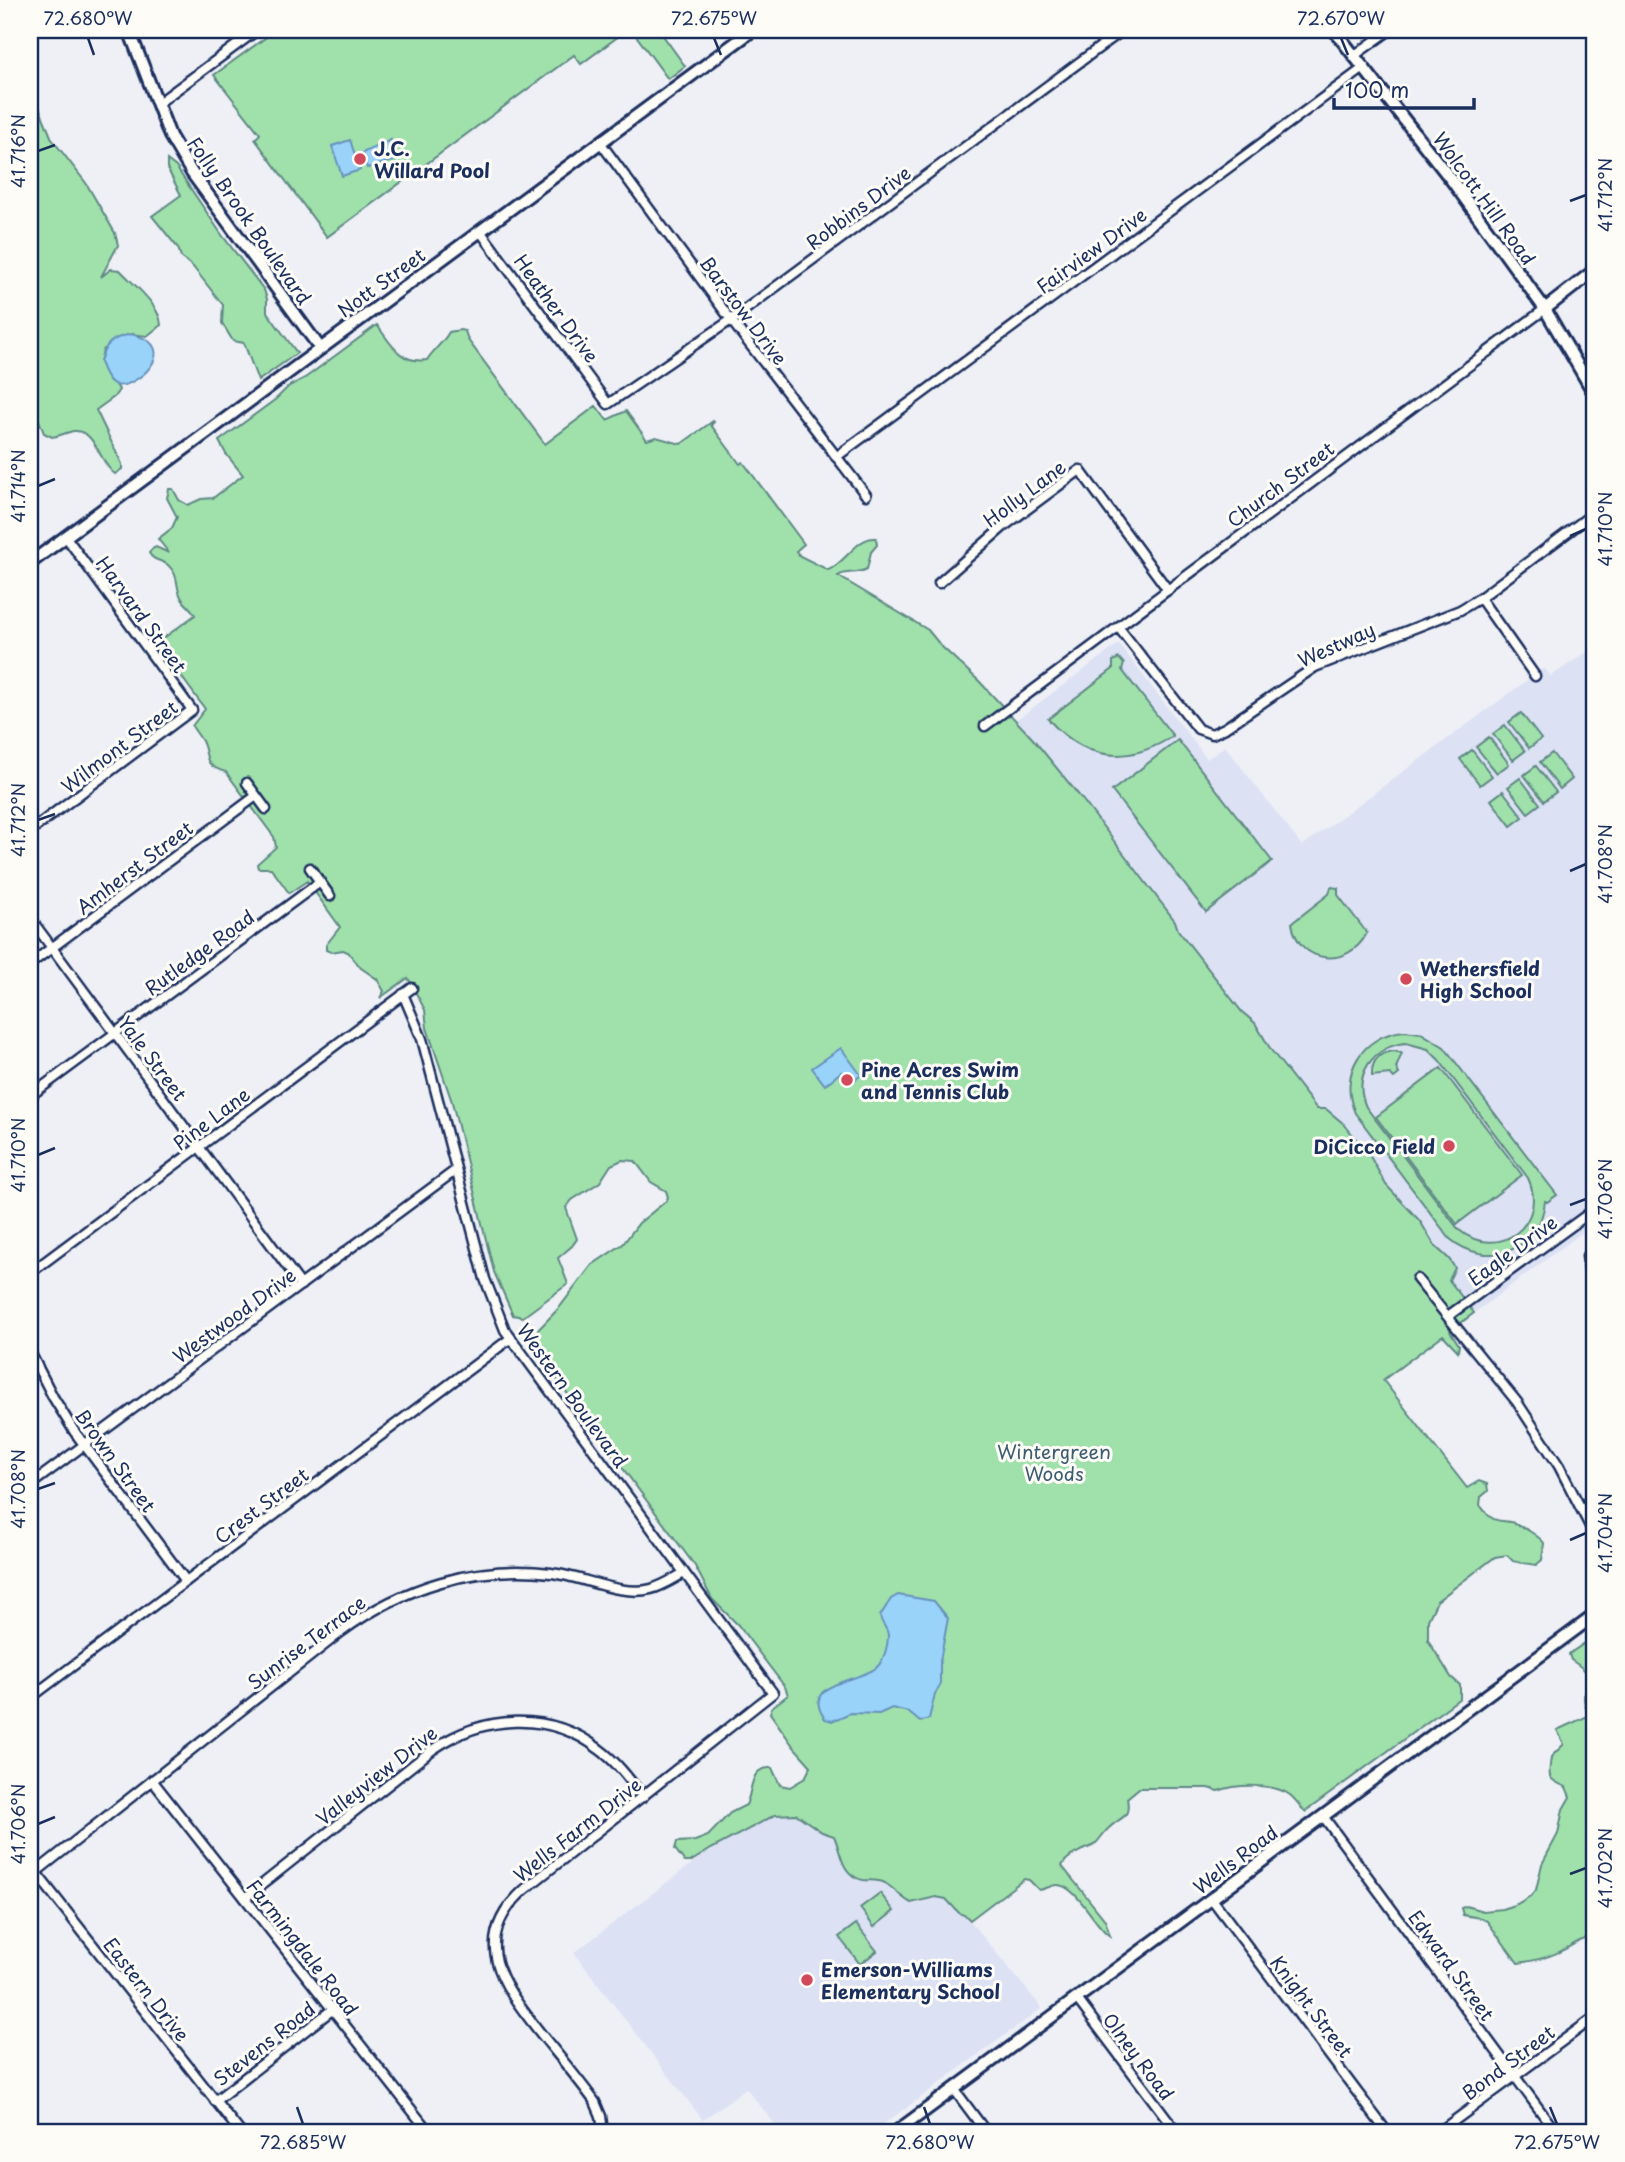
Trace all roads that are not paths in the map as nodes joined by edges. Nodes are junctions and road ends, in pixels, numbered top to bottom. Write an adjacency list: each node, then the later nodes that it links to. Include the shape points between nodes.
1 (129, 30): 9 (street, Folly Brook Boulevard)
2 (257, 30): 9 (street)
3 (753, 30): 10 (street, Nott Street)
4 (1123, 30): 14 (street, Robbins Drive)
5 (1335, 30): 7 (street, Wolcott Hill Road)
6 (1390, 30): 7 (street)
7 (1355, 55): 8 (street, Wolcott Hill Road)
8 (1365, 67): 13 (street, Wolcott Hill Road); 18 (street, Fairview Drive)
9 (156, 104): 15 (street, Folly Brook Boulevard, via 192,173)
10 (600, 142): 11 (street, Nott Street); 14 (street, Barstow Drive)
11 (480, 231): 15 (street, Nott Street); 17 (street, Heather Drive)
12 (1595, 270): 13 (street, Church Street)
13 (1545, 309): 16 (street, Wolcott Hill Road); 24 (street, Church Street)
14 (731, 320): 17 (street, Robbins Drive); 18 (street, Barstow Drive)
15 (320, 348): 21 (street, Nott Street)
16 (1595, 395)
17 (608, 404)
18 (836, 457): 19 (street, Barstow Drive)
19 (866, 495)
20 (1595, 512): 25 (street, Westway)
21 (66, 537): 22 (street, Nott Street); 28 (street, Harvard Street)
22 (30, 563)
23 (939, 583): 24 (street, Holly Lane, via 1003,527 1080,470)
24 (1168, 590): 26 (street, Church Street)
25 (1480, 598): 26 (street, Westway, via 1315,667 1212,734 1198,729); 27 (street)
26 (1119, 628): 29 (street, Church Street)
27 (1535, 676)
28 (192, 710): 33 (street, Wilmont Street)
29 (985, 726)
30 (247, 783): 31 (street)
31 (256, 796): 32 (street); 38 (street, Amherst Street)
32 (266, 809)
33 (30, 831)
34 (310, 868): 35 (street)
35 (320, 882): 36 (street); 42 (street, Rutledge Road)
36 (330, 896)
37 (30, 918): 38 (street, Yale Street)
38 (52, 948): 39 (street, Amherst Street); 42 (street, Yale Street)
39 (30, 964)
40 (412, 988): 41 (street, Pine Lane)
41 (403, 994): 44 (street, Pine Lane); 45 (street, Western Boulevard, via 420,1034)
42 (115, 1033): 43 (street, Rutledge Road); 44 (street, Yale Street)
43 (30, 1096)
44 (199, 1147): 48 (street, Pine Lane); 50 (street, Yale Street)
45 (456, 1170): 50 (street, Westwood Drive); 53 (street, Western Boulevard, via 488,1288)
46 (1595, 1209): 52 (street, Eagle Drive)
47 (1587, 1256): 51 (street)
48 (30, 1273)
49 (1416, 1279): 52 (street)
50 (301, 1284): 55 (street, Westwood Drive)
51 (1595, 1284)
52 (1448, 1316): 57 (street, via 1531,1422)
53 (510, 1338): 58 (street, Western Boulevard); 59 (street, Crest Street)
54 (30, 1352): 55 (street, Brown Street)
55 (84, 1445): 56 (street, Westwood Drive); 59 (street, Brown Street)
56 (30, 1485)
57 (1595, 1536)
58 (684, 1573): 61 (street, Western Boulevard); 63 (street, Sunrise Terrace, via 643,1591 526,1571 472,1574 421,1588 357,1620)
59 (187, 1581): 62 (street, Crest Street)
60 (1595, 1615): 65 (street, Wells Road)
61 (773, 1694): 64 (street, Wells Farm Drive)
62 (30, 1698)
63 (152, 1780): 66 (street, Sunrise Terrace); 67 (street, Farmingdale Road)
64 (643, 1797): 67 (street, Valleyview Drive, via 607,1755 571,1732 524,1722 480,1726 432,1749); 77 (street, Wells Farm Drive, via 520,1894 505,1914 496,1938 497,1962 505,1985 595,2102)
65 (1323, 1816): 68 (street, Wells Road); 72 (street, Edward Street)
66 (33, 1869): 74 (street, Eastern Drive)
67 (245, 1898): 70 (street, Farmingdale Road)
68 (1212, 1899): 69 (street, Wells Road); 81 (street, Knight Street)
69 (1077, 1999): 73 (street, Wells Road); 80 (street, Olney Road)
70 (332, 2009): 74 (street, Stevens Road); 76 (street, Farmingdale Road)
71 (1595, 2017): 72 (street, Bond Street)
72 (1514, 2077): 82 (street, Bond Street); 83 (street, Edward Street)
73 (954, 2090): 78 (street, Wells Road); 79 (street)
74 (215, 2101): 75 (street, Eastern Drive)
75 (240, 2132)
76 (429, 2132)
77 (603, 2132)
78 (896, 2132)
79 (986, 2132)
80 (1177, 2132)
81 (1387, 2132)
82 (1439, 2132)
83 (1556, 2132)

